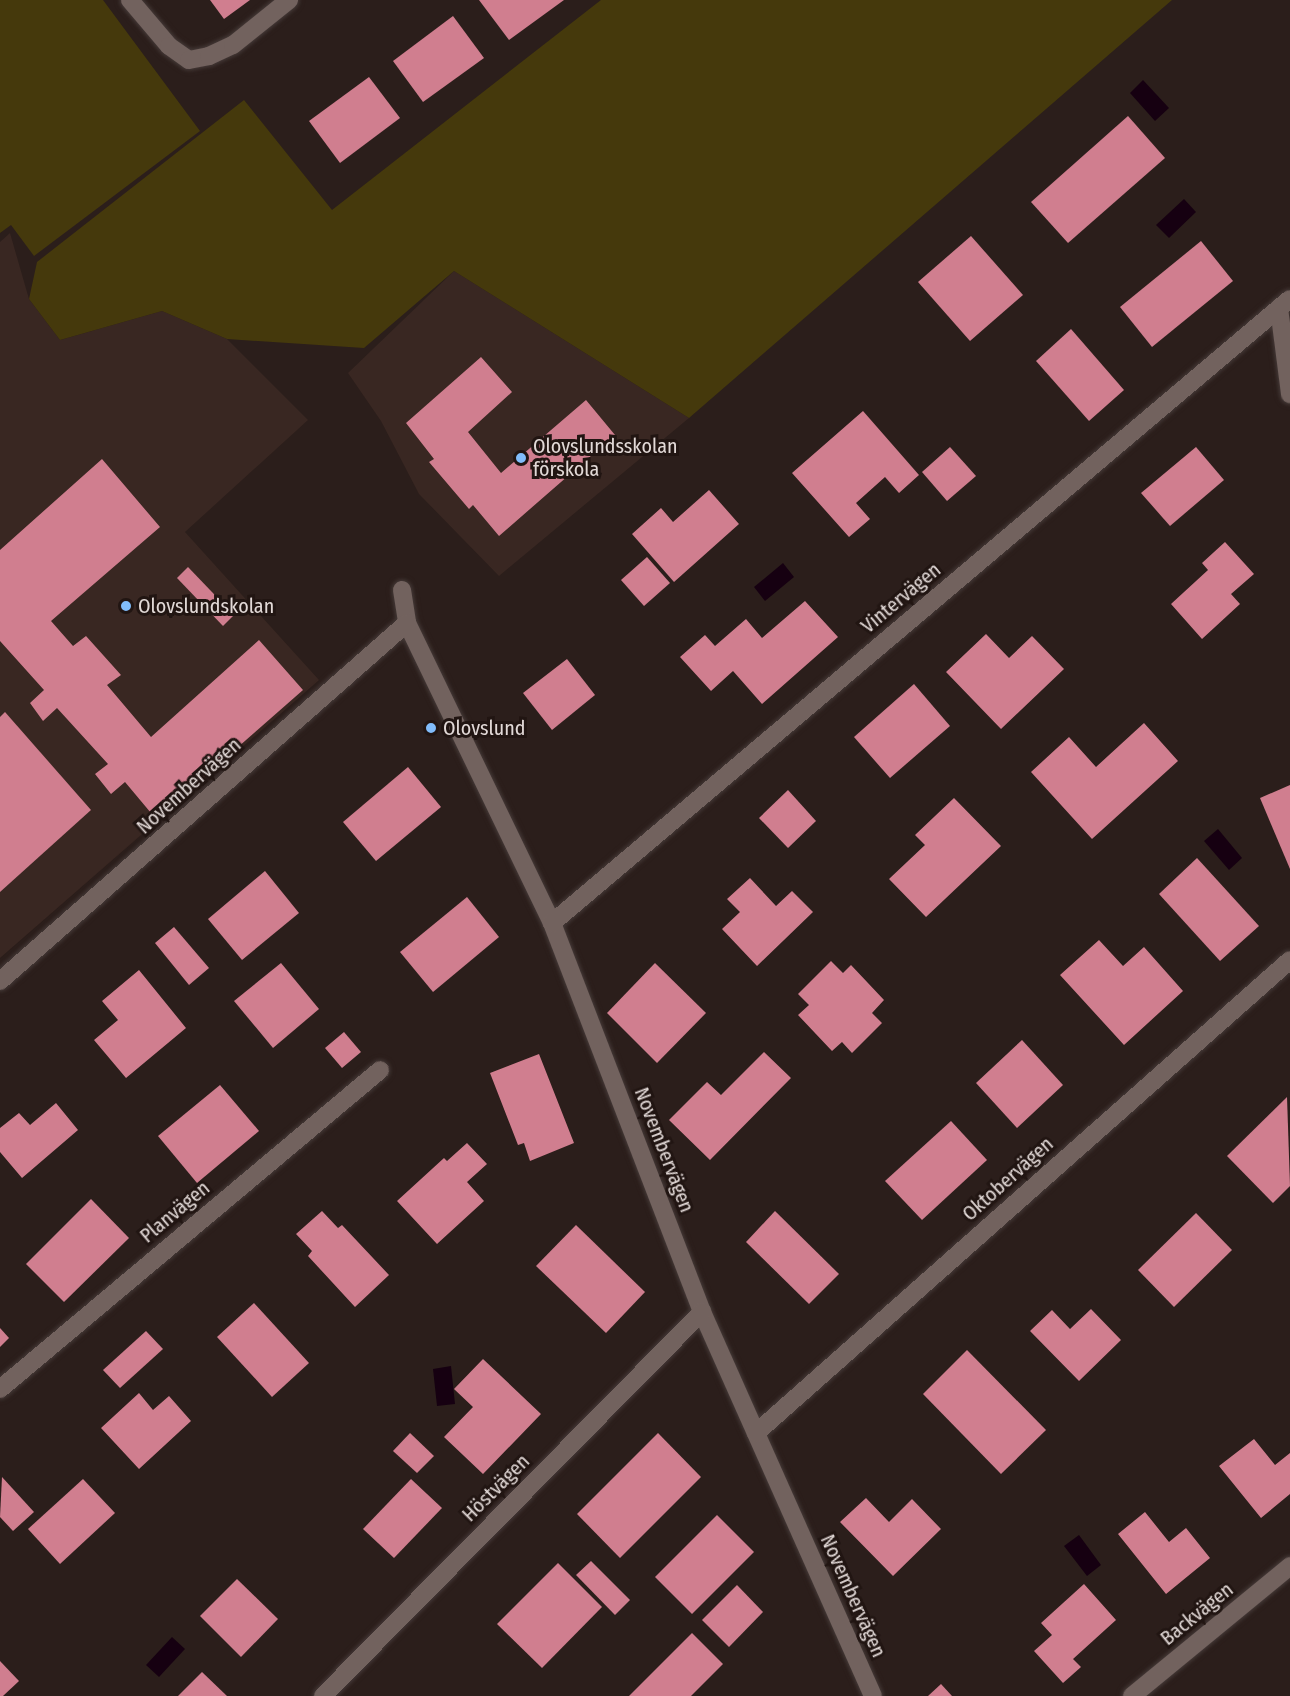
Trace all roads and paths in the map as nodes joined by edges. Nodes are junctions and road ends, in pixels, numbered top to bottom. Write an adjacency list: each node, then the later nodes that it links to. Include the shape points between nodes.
1 (130, 0): 2 (street, via 169,46 189,60 209,57 233,45)
2 (289, 0)
3 (1285, 303): 4 (street, Vintervägen); 7 (street, Vintervägen)
4 (1290, 394)
5 (402, 590): 6 (street, Novembervägen)
6 (407, 623): 7 (street, Novembervägen); 9 (street, Novembervägen)
7 (552, 923): 11 (street, Novembervägen)
8 (1290, 960): 13 (street, Oktobervägen)
9 (0, 981)
10 (380, 1070): 12 (street, Planvägen)
11 (702, 1312): 13 (street, Novembervägen); 15 (street, Höstvägen)
12 (0, 1389)
13 (756, 1433): 16 (street, Novembervägen)
14 (1290, 1566): 17 (street, Backvägen)
15 (323, 1696)
16 (873, 1696)
17 (1132, 1696)

